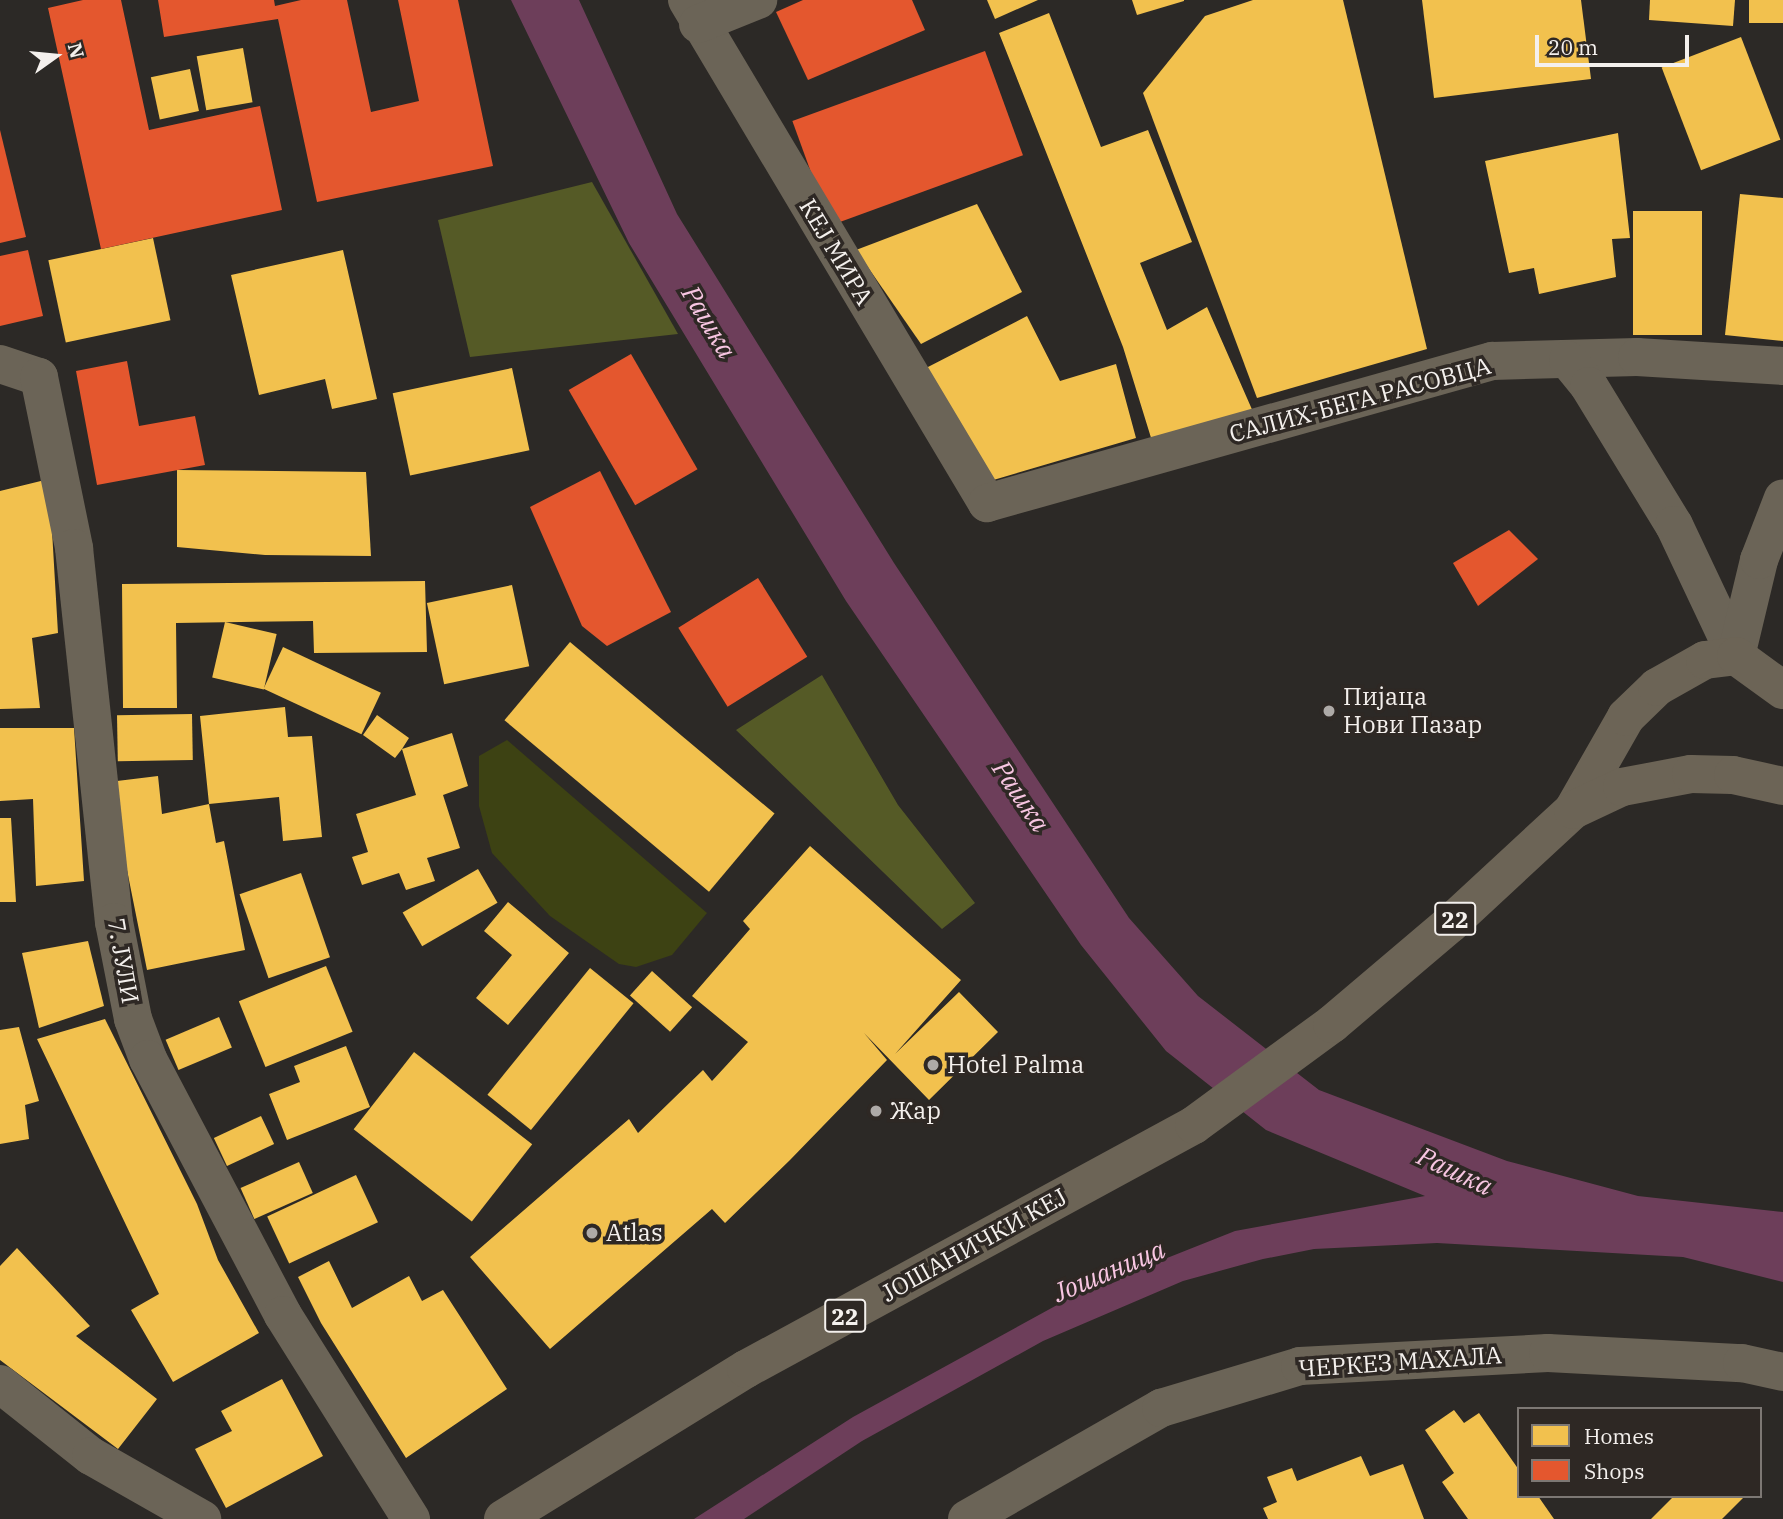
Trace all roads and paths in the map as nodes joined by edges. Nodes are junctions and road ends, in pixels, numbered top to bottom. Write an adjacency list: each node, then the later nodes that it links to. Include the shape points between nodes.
1 (758, 0): 2 (street)
2 (693, 12): 7 (street, КЕЈ МИРА)
3 (1568, 360): 5 (street, САЛИХ-БЕГА РАСОВЦА, via 1637,357); 7 (street, САЛИХ-БЕГА РАСОВЦА, via 1492,362 1458,369); 8 (street, via 1589,386 1674,525)
4 (0, 364): 15 (street, 7. ЈУЛИ, via 39,377 71,536 97,734 114,922 133,1019 148,1059 283,1315)
5 (1783, 366)
6 (1783, 498): 8 (street, via 1759,561)
7 (987, 503)
8 (1737, 656): 9 (main road); 11 (main road, 22, via 1705,660 1657,687 1626,717)
9 (1783, 690)
10 (1783, 786): 11 (main road, 22, via 1733,775 1691,774 1622,788)
11 (1573, 810): 16 (main road, ЈОШАНИЧКИ КЕЈ / 22, via 1332,1024 1194,1125 746,1369)
12 (1783, 1372): 17 (street, ЧЕРКЕЗ МАХАЛА, via 1742,1363 1548,1353 1300,1366 1161,1409)
13 (0, 1384): 14 (street, via 91,1456)
14 (202, 1519)
15 (411, 1519)
16 (503, 1519)
17 (967, 1519)

